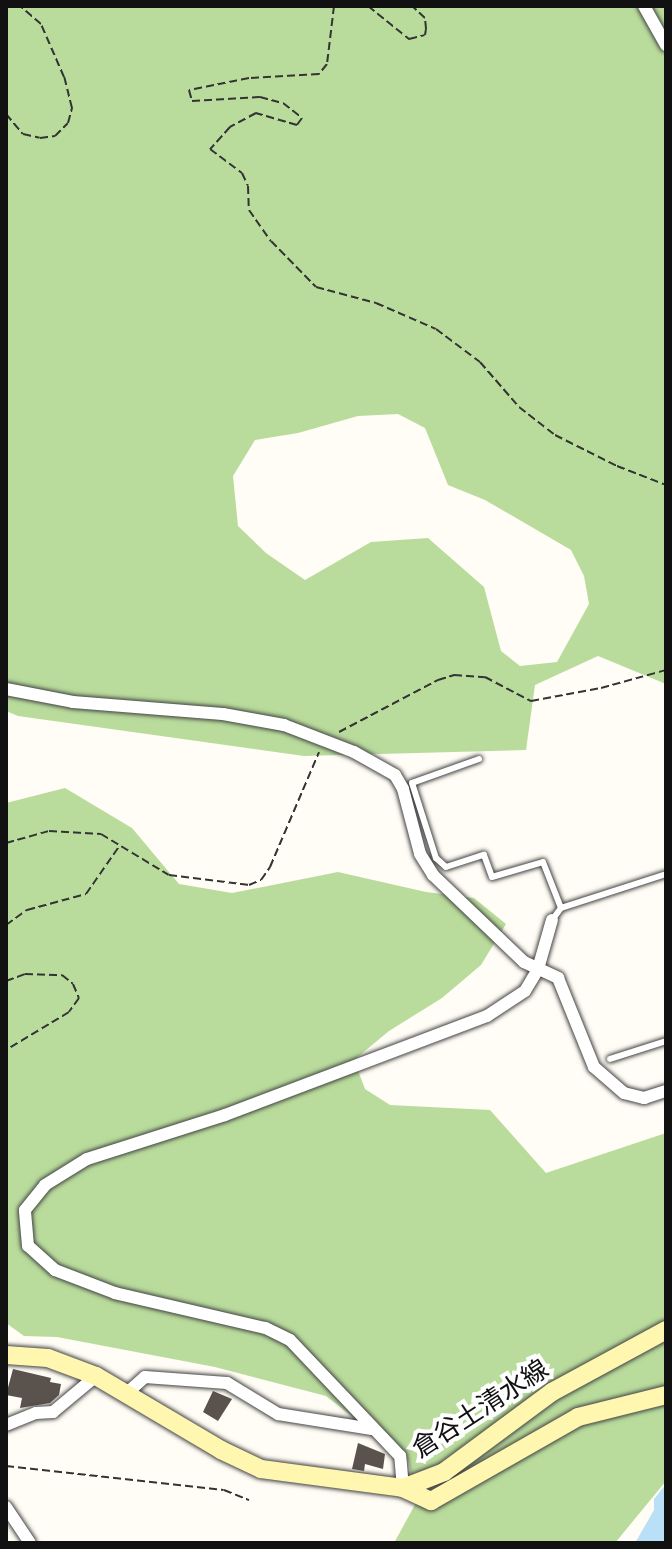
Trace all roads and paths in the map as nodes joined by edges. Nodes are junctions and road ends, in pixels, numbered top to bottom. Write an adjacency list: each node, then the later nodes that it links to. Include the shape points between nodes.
1 (20, 6): 7 (path, via 41,24 72,108 68,123 55,136 40,138 23,134)
2 (334, 6): 8 (path, via 327,64 319,74 249,78 189,90 192,101 260,97 283,103 302,118 297,125 256,113 230,127 210,149 242,173 249,210 316,287 376,303 436,329 480,362 519,407 555,435)
3 (368, 6): 4 (path, via 409,39 425,35 426,29 425,18)
4 (412, 6)
5 (644, 6): 6 (street)
6 (666, 45)
7 (6, 114)
8 (666, 485)
9 (666, 670): 11 (path, via 531,701 485,677 454,675)
10 (6, 689): 11 (street, via 73,702 223,714)
11 (325, 739): 14 (path, via 261,880 249,885 169,875); 19 (street, via 395,775 420,854 433,875 524,962)
12 (479, 759): 16 (lane, via 412,783 436,858 446,867 484,855 492,877 543,862)
13 (6, 843): 14 (path, via 70,829)
14 (121, 844): 18 (path, via 86,894 27,910)
15 (666, 874): 16 (lane)
16 (561, 908): 17 (lane)
17 (552, 920): 19 (street)
18 (6, 925)
19 (538, 969): 24 (street, via 558,978 594,1067 605,1080 644,1098); 31 (street, via 525,991 487,1016 225,1115 87,1159 45,1185 25,1210 28,1246 55,1270 115,1293 265,1328 290,1340)
20 (6, 981): 22 (path, via 25,974 62,975 79,998 69,1012)
21 (666, 1041): 23 (lane)
22 (6, 1050)
23 (610, 1059)
24 (666, 1091)
25 (666, 1330): 33 (main road, 倉谷土清水線, via 552,1392 444,1472)
26 (6, 1355): 27 (main road, 倉谷土清水線, via 48,1358)
27 (96, 1376): 28 (main road, 倉谷土清水線); 30 (street, via 53,1412)
28 (127, 1393): 31 (street, via 145,1377 227,1383 278,1414); 33 (main road, 倉谷土清水線, via 261,1469)
29 (666, 1395): 33 (main road, via 578,1417 431,1501)
30 (6, 1425)
31 (372, 1429): 33 (street, via 400,1456)
32 (6, 1466): 34 (path, via 224,1490)
33 (403, 1488)
34 (249, 1500)
35 (6, 1507): 36 (street)
36 (30, 1543)

